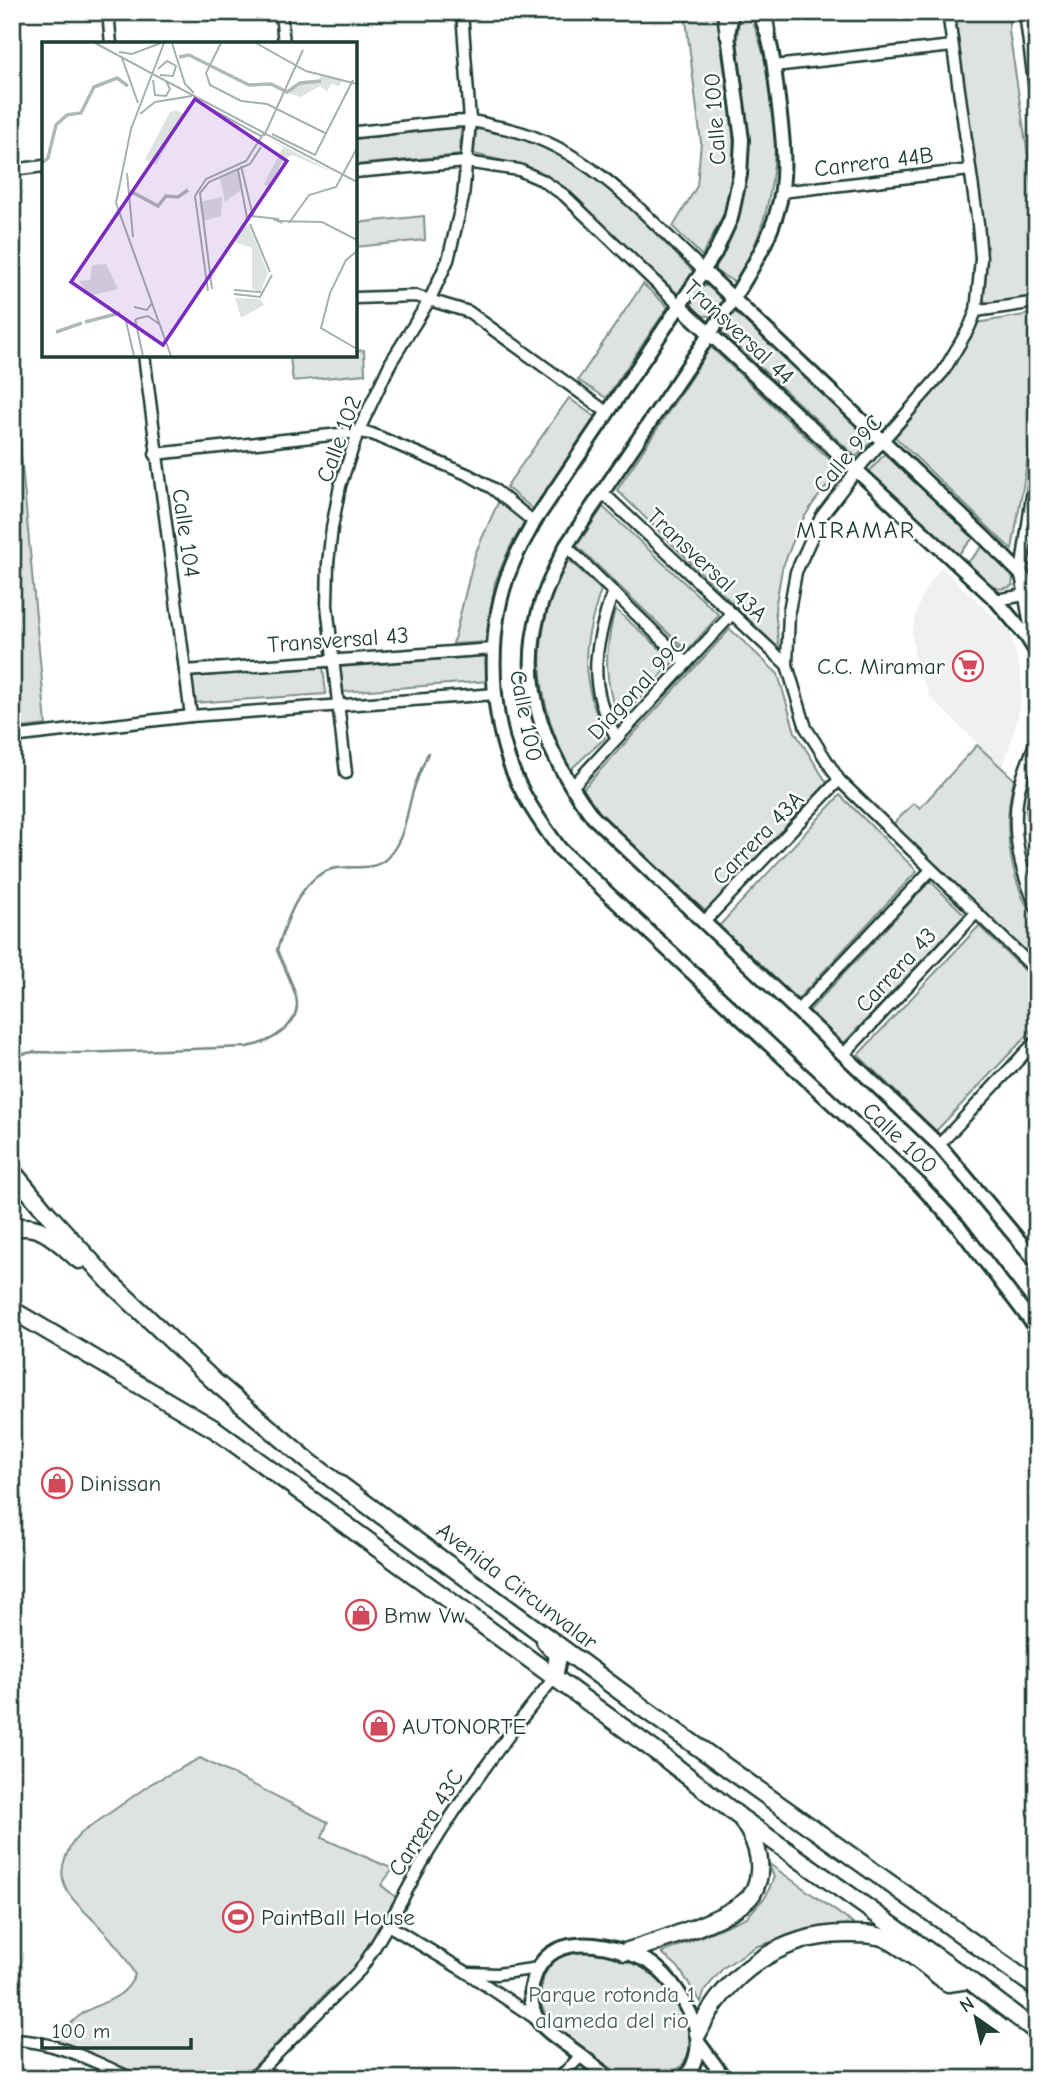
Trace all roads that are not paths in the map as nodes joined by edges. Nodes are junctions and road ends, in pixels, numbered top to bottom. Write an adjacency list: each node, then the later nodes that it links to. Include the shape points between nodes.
1 (108, 12): 13 (street)
2 (281, 12): 14 (street)
3 (462, 12): 18 (street, Calle 102)
4 (725, 12): 11 (main road)
5 (732, 12): 11 (street, Calle 100)
6 (758, 12): 10 (street, Calle 100)
7 (764, 12): 10 (main road)
8 (948, 12): 15 (street, Calle 99C)
9 (1026, 12): 12 (street)
10 (767, 31): 16 (street, Calle 100)
11 (728, 35): 26 (street, Calle 100, via 742,140 740,175 731,218)
12 (1032, 38): 17 (street)
13 (111, 42)
14 (284, 42)
15 (953, 46): 16 (street); 23 (street, Calle 99C)
16 (774, 66): 25 (street, Calle 100, via 782,128)
17 (1037, 106)
18 (470, 121): 19 (street, Transversal 44); 20 (street, Calle 102); 26 (street, Transversal 44, via 551,142 585,162)
19 (357, 132)
20 (466, 162): 24 (street, Transversal 44); 29 (street, Calle 102, via 463,198 448,260); 31 (street, Transversal 44, via 519,170 565,195)
21 (42, 166): 22 (street)
22 (12, 170)
23 (970, 170): 25 (street, Carrera 44B); 32 (street, Calle 99C, via 981,258)
24 (357, 172)
25 (781, 191): 28 (street, Calle 100, via 755,263)
26 (703, 270): 28 (street, Transversal 44); 31 (street, Calle 100)
27 (357, 298): 29 (street)
28 (734, 298): 33 (street, Calle 100); 37 (street, Transversal 44)
29 (430, 299): 35 (street, via 488,324); 36 (street, Calle 102, via 391,362)
30 (1037, 302): 32 (street)
31 (679, 304): 33 (street, Transversal 44); 35 (street, Calle 100)
32 (976, 311): 37 (street, Calle 99C, via 943,372)
33 (710, 333): 40 (street, Transversal 44); 41 (street, Calle 100)
34 (144, 357): 38 (street, Calle 104)
35 (608, 412): 42 (street, Calle 100)
36 (358, 432): 38 (street); 42 (street, via 469,475); 51 (street, Calle 102, via 340,486 328,563)
37 (883, 441): 40 (street, Calle 99C); 44 (street, Transversal 44)
38 (155, 454): 54 (street, Calle 104)
39 (1037, 460): 44 (street)
40 (856, 471): 47 (street, Transversal 44); 53 (street, Calle 99C, via 821,517 796,572)
41 (602, 492): 43 (street, Calle 100); 48 (street, Transversal 43A)
42 (534, 522): 49 (street, Calle 100, via 511,566 498,611)
43 (566, 546): 45 (street); 64 (street, Calle 100, via 538,611 531,656 542,728)
44 (1021, 574): 46 (street, Transversal 44)
45 (613, 592): 52 (street); 59 (street, via 601,625 595,671 600,701)
46 (1031, 595): 47 (street); 50 (street)
47 (996, 600): 50 (street, Transversal 44)
48 (732, 614): 52 (street, Diagonal 99C); 53 (street, Transversal 43A)
49 (494, 649): 51 (street, Transversal 43); 55 (street, Calle 100)
50 (1035, 650)
51 (332, 659): 54 (street, Transversal 43); 56 (street, Calle 102)
52 (686, 663): 59 (street, Diagonal 99C)
53 (787, 665): 62 (street, Calle 99C, via 806,729)
54 (185, 671): 57 (street, Calle 104)
55 (496, 694): 56 (street); 80 (street, Calle 100, via 509,761 538,820 560,849 919,1184 959,1227)
56 (338, 706): 57 (street); 61 (street, Calle 102)
57 (191, 716): 58 (street)
58 (12, 737)
59 (617, 738): 64 (street, Diagonal 99C)
60 (1037, 738): 67 (street, via 1018,793 1017,820 1020,860)
61 (346, 773)
62 (839, 780): 66 (street, Calle 99C); 69 (street, Carrera 43A)
63 (1037, 785): 65 (street, via 1033,809)
64 (571, 788): 69 (street, Calle 100, via 593,817)
65 (1037, 855)
66 (931, 870): 68 (street, Calle 99C); 71 (street)
67 (1037, 908)
68 (976, 913): 70 (street, Calle 99C); 73 (street, Carrera 43)
69 (704, 922): 71 (street, Calle 100)
70 (1037, 971)
71 (798, 1010): 73 (street, Calle 100)
72 (1037, 1040): 74 (street)
73 (844, 1054): 74 (street, Calle 100)
74 (939, 1145): 77 (street, Calle 100)
75 (12, 1171): 78 (highway, Avenida Circunvalar)
76 (12, 1229): 78 (highway, via 43,1230)
77 (1037, 1262)
78 (100, 1270): 81 (highway, Avenida Circunvalar, via 214,1381 312,1464)
79 (12, 1310): 82 (highway, via 216,1430)
80 (1037, 1329)
81 (533, 1625): 82 (highway, via 558,1656); 89 (highway, Avenida Circunvalar)
82 (554, 1678): 83 (highway); 84 (street, Carrera 43C, via 487,1762)
83 (741, 1818): 85 (highway, via 758,1847 759,1866 752,1893 742,1905); 88 (highway)
84 (388, 1925): 87 (street); 96 (street, Carrera 43C, via 360,1969)
85 (625, 1952): 86 (street, via 574,1944 554,1952); 92 (street, via 652,1964 668,1980 690,2011)
86 (539, 1968): 87 (street, via 497,1974); 90 (street, via 531,1994)
87 (467, 1972): 90 (street)
88 (969, 1980): 91 (highway); 92 (highway, via 948,1983 886,1938 815,1936 761,1957 730,1983 707,2012)
89 (1037, 1988)
90 (538, 2020): 94 (street)
91 (1037, 2032)
92 (698, 2037): 99 (street, via 696,2057); 100 (street)
93 (12, 2040): 95 (street, via 52,2046)
94 (581, 2056): 97 (street); 98 (street)
95 (133, 2079)
96 (252, 2079)
97 (558, 2079)
98 (610, 2079)
99 (682, 2079)
100 (725, 2079)

